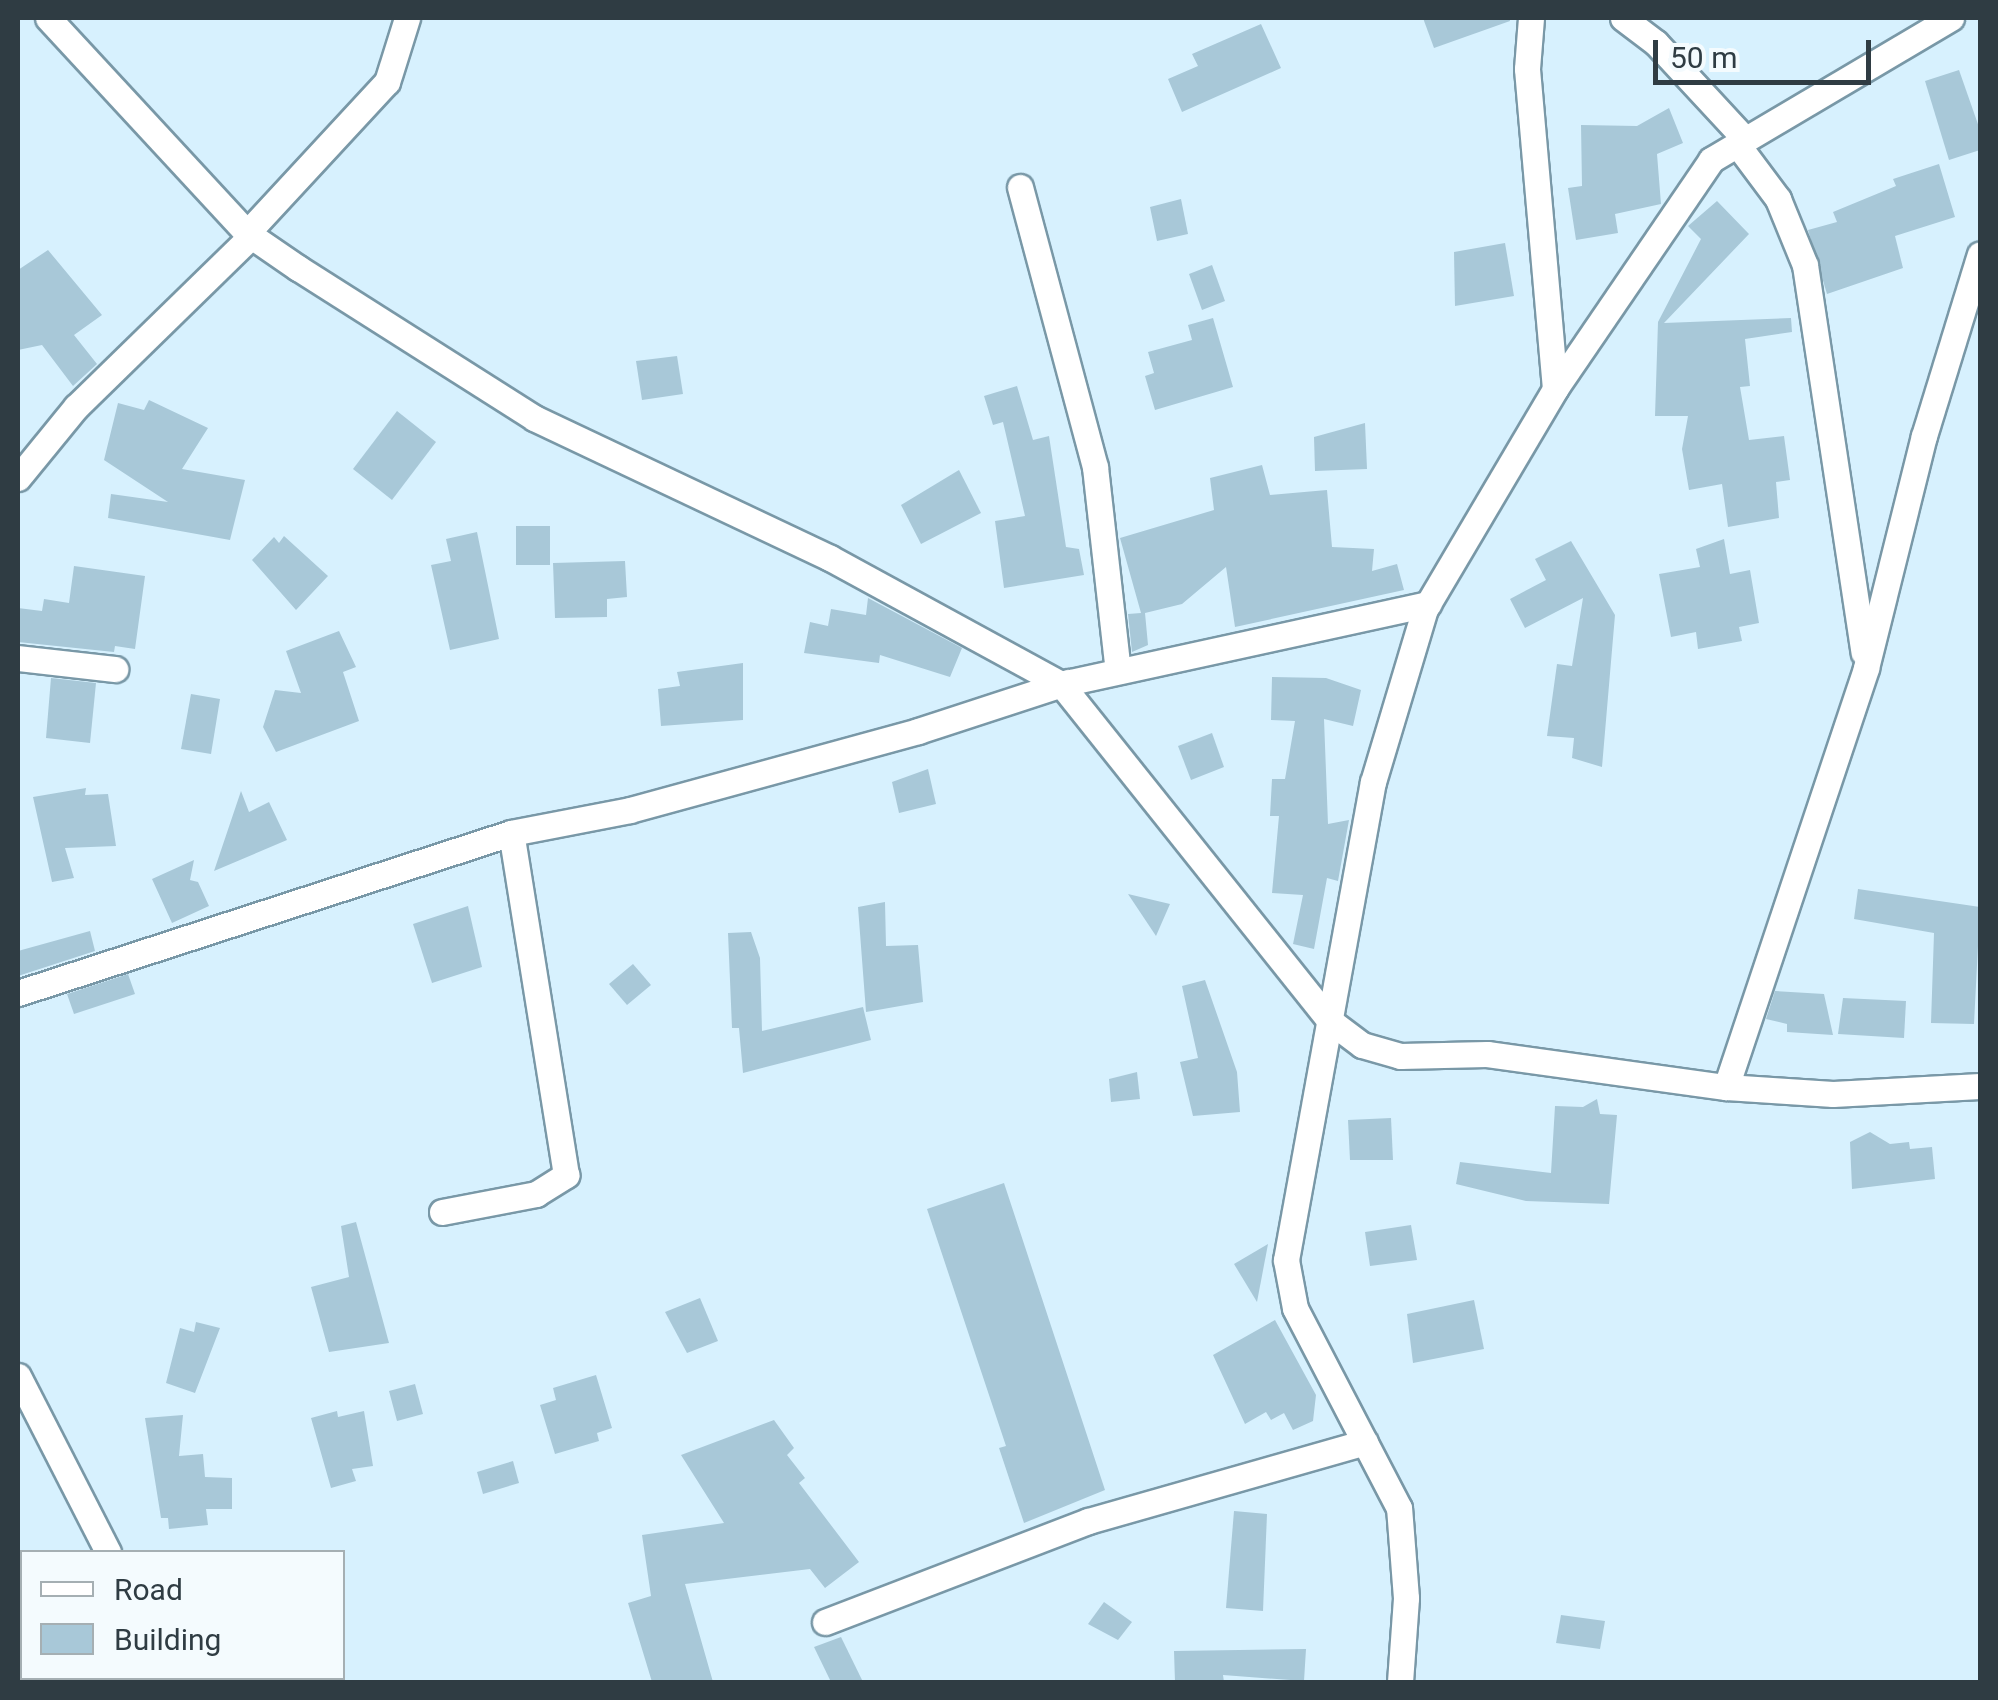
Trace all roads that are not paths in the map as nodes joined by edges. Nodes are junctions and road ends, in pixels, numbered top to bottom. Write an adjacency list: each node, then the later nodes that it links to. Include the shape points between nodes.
1 (48, 18): 8 (street)
2 (407, 18): 8 (street, via 386,82)
3 (1531, 18): 10 (street, via 1527,69)
4 (1623, 18): 6 (street, via 1656,43)
5 (1951, 18): 6 (street)
6 (1741, 142): 10 (street, via 1711,160); 14 (street, via 1778,199 1804,266)
7 (1020, 187): 16 (street, via 1095,467)
8 (249, 235): 11 (street, via 76,408); 17 (street, via 534,418 830,558)
9 (1980, 254): 14 (street, via 1924,436)
10 (1554, 389): 12 (street)
11 (18, 478)
12 (1427, 606): 16 (street); 17 (street); 20 (street, via 1373,782)
13 (18, 658): 15 (street)
14 (1866, 668): 22 (street)
15 (115, 669)
16 (1118, 671): 17 (street)
17 (1070, 682): 18 (street, via 630,810); 20 (street)
18 (511, 832): 19 (street); 23 (street, via 566,1175 536,1194)
19 (18, 992)
20 (1330, 1021): 22 (street, via 1362,1045 1400,1056 1487,1054); 25 (street, via 1286,1260 1287,1285)
21 (1980, 1086): 22 (street, via 1833,1094)
22 (1726, 1087)
23 (442, 1212)
24 (18, 1376): 26 (street)
25 (1365, 1442): 27 (street, via 1088,1521); 28 (street, via 1399,1508 1404,1540)
26 (107, 1550)
27 (825, 1622)
28 (1400, 1682)

